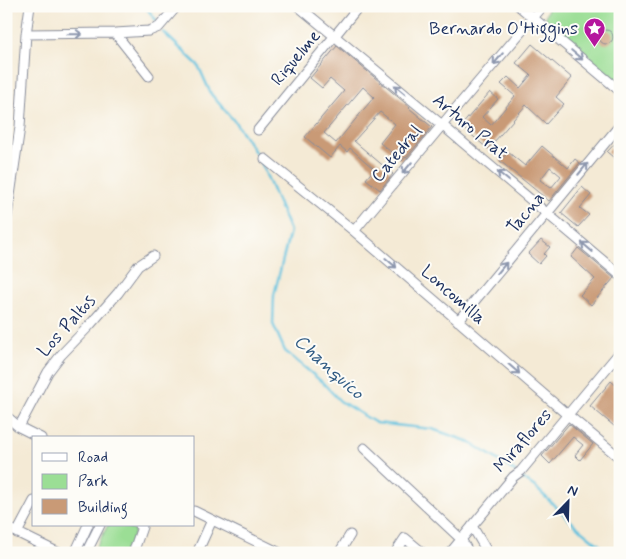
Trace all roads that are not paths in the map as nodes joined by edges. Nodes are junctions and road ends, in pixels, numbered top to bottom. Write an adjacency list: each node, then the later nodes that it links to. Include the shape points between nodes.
1 (30, 6): 9 (street)
2 (177, 6): 8 (street, via 159,26 149,31)
3 (298, 6): 10 (street, Arturo Prat)
4 (359, 6): 10 (street, Riquelme)
5 (519, 6): 7 (street)
6 (543, 6): 7 (street, Catedral)
7 (533, 18): 12 (street, one-way to 12); 13 (street, Catedral, one-way to 13)
8 (115, 33): 9 (street, one-way to 8); 11 (street)
9 (26, 34): 18 (street, via 20,127)
10 (335, 36): 13 (street, Arturo Prat, one-way to 10); 15 (street, Riquelme)
11 (149, 76)
12 (620, 91)
13 (442, 125): 17 (street, Arturo Prat, one-way to 13); 19 (street, Catedral, one-way to 19)
14 (620, 125): 17 (street, Tacna, one-way to 14)
15 (258, 130)
16 (265, 159): 19 (street, Loncomilla)
17 (547, 213): 21 (street, Arturo Prat, one-way to 17); 22 (street, Tacna, one-way to 17)
18 (6, 223)
19 (354, 231): 22 (street, Loncomilla, one-way to 22)
20 (153, 256): 26 (street, Los Paltos, via 138,266 118,293 61,355 48,372)
21 (620, 275)
22 (458, 321): 24 (street, Loncomilla, one-way to 24)
23 (620, 352): 24 (street, Miraflores)
24 (568, 414): 29 (street, Loncomilla); 36 (street, Miraflores)
25 (7, 421): 26 (street)
26 (19, 427): 27 (street)
27 (37, 436)
28 (364, 448): 40 (street)
29 (620, 458)
30 (32, 505): 38 (street)
31 (195, 512): 32 (street)
32 (212, 520): 41 (street); 46 (street)
33 (88, 526): 43 (street)
34 (100, 526): 44 (street)
35 (142, 526): 45 (street)
36 (472, 526): 40 (street, Miraflores); 54 (street)
37 (6, 527): 38 (street)
38 (17, 533): 42 (street)
39 (350, 535): 49 (street)
40 (461, 540): 52 (street, Miraflores); 53 (street)
41 (259, 543): 47 (street); 48 (street)
42 (59, 553)
43 (75, 553)
44 (86, 553)
45 (133, 553)
46 (197, 553)
47 (255, 553)
48 (280, 553)
49 (339, 553)
50 (395, 553): 51 (street, via 405,538)
51 (423, 553)
52 (450, 553)
53 (469, 553)
54 (488, 553)

